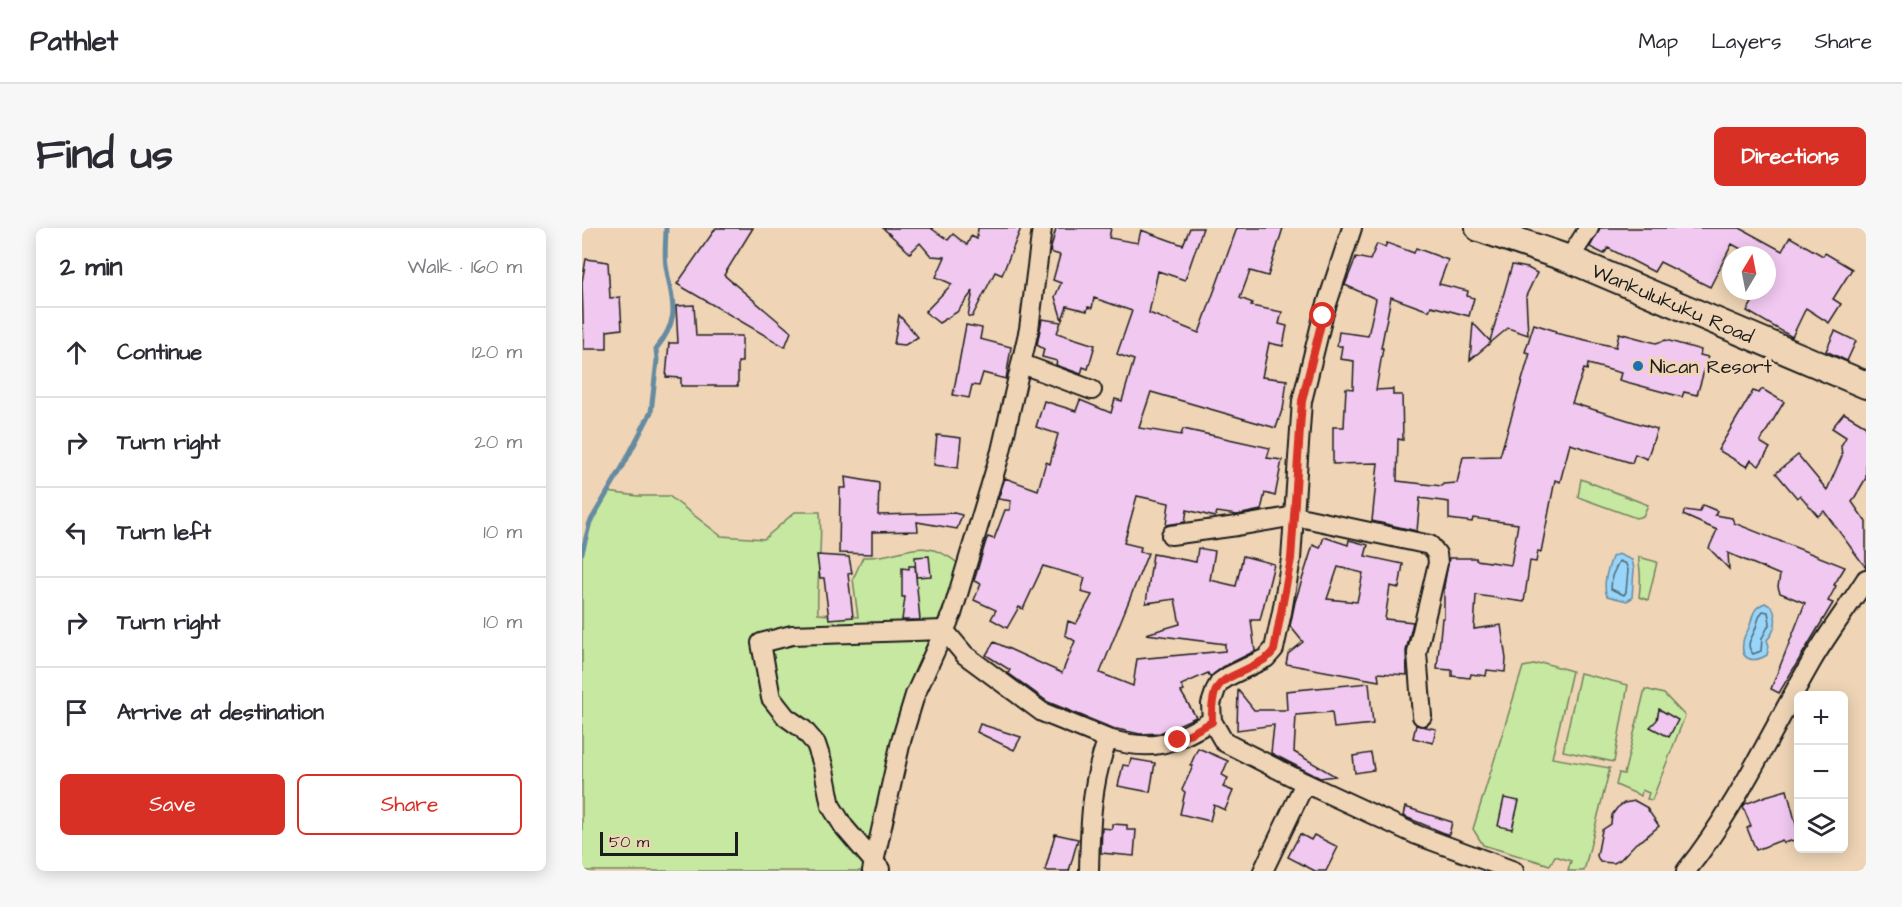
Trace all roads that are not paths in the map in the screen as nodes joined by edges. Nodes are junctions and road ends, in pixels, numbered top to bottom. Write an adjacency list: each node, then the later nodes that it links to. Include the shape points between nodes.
1 (1042, 228): 6 (street)
2 (1352, 228): 9 (street, via 1323,316 1302,401)
3 (1479, 228): 5 (main road, Wankulukuku Road)
4 (1589, 228): 5 (street)
5 (1569, 259): 7 (main road, Wankulukuku Road)
6 (1022, 364): 8 (street); 12 (street, via 1001,451)
7 (1866, 385)
8 (1092, 390)
9 (1295, 516): 10 (street); 13 (street, via 1426,543 1437,554 1417,653); 14 (street, via 1274,650 1221,682 1211,704)
10 (1171, 534)
11 (1866, 579): 21 (street, via 1814,658 1715,830)
12 (944, 630): 15 (street, via 965,655 1042,712); 17 (street, via 915,695); 17 (street, via 792,635 760,643 771,698 816,744 831,806)
13 (1422, 716)
14 (1212, 722): 15 (street, via 1163,745 1148,747); 16 (street, via 1224,742)
15 (1108, 739): 18 (street, via 1100,758 1091,810)
16 (1305, 783): 19 (street); 20 (street, via 1417,835)
17 (876, 868)
18 (1089, 871)
19 (1263, 871)
20 (1514, 871)
21 (1686, 871)

